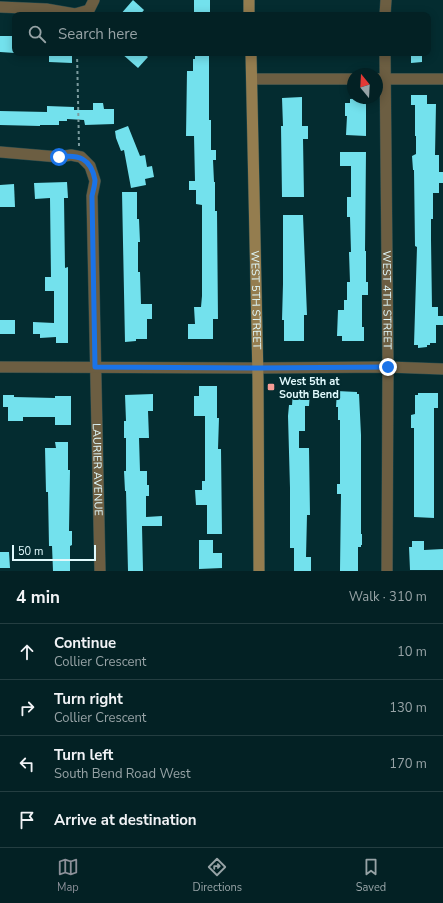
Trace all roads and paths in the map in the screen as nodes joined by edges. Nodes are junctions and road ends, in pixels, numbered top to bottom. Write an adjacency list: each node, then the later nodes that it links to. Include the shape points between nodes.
1 (94, 0): 6 (street, via 89,10)
2 (249, 0): 7 (main road)
3 (386, 0): 8 (street)
4 (0, 7): 5 (street)
5 (63, 12)
6 (82, 12)
7 (249, 12)
8 (385, 12)
9 (77, 56): 19 (path)
10 (251, 56): 13 (main road, WEST 5TH STREET)
11 (385, 56): 12 (street, WEST 4TH STREET)
12 (383, 68)
13 (252, 79): 14 (street); 23 (main road, WEST 5TH STREET)
14 (347, 79)
15 (383, 79): 16 (street)
16 (443, 79)
17 (382, 104): 22 (street, WEST 4TH STREET)
18 (0, 152): 19 (street)
19 (81, 157): 21 (street, LAURIER AVENUE, via 90,166 95,181 92,196)
20 (0, 367): 21 (street)
21 (95, 367): 23 (street); 25 (street, LAURIER AVENUE)
22 (388, 367): 23 (street); 24 (street); 27 (street, WEST 4TH STREET)
23 (258, 368): 26 (main road, WEST 5TH STREET)
24 (443, 369)
25 (100, 571)
26 (259, 571)
27 (387, 571)

